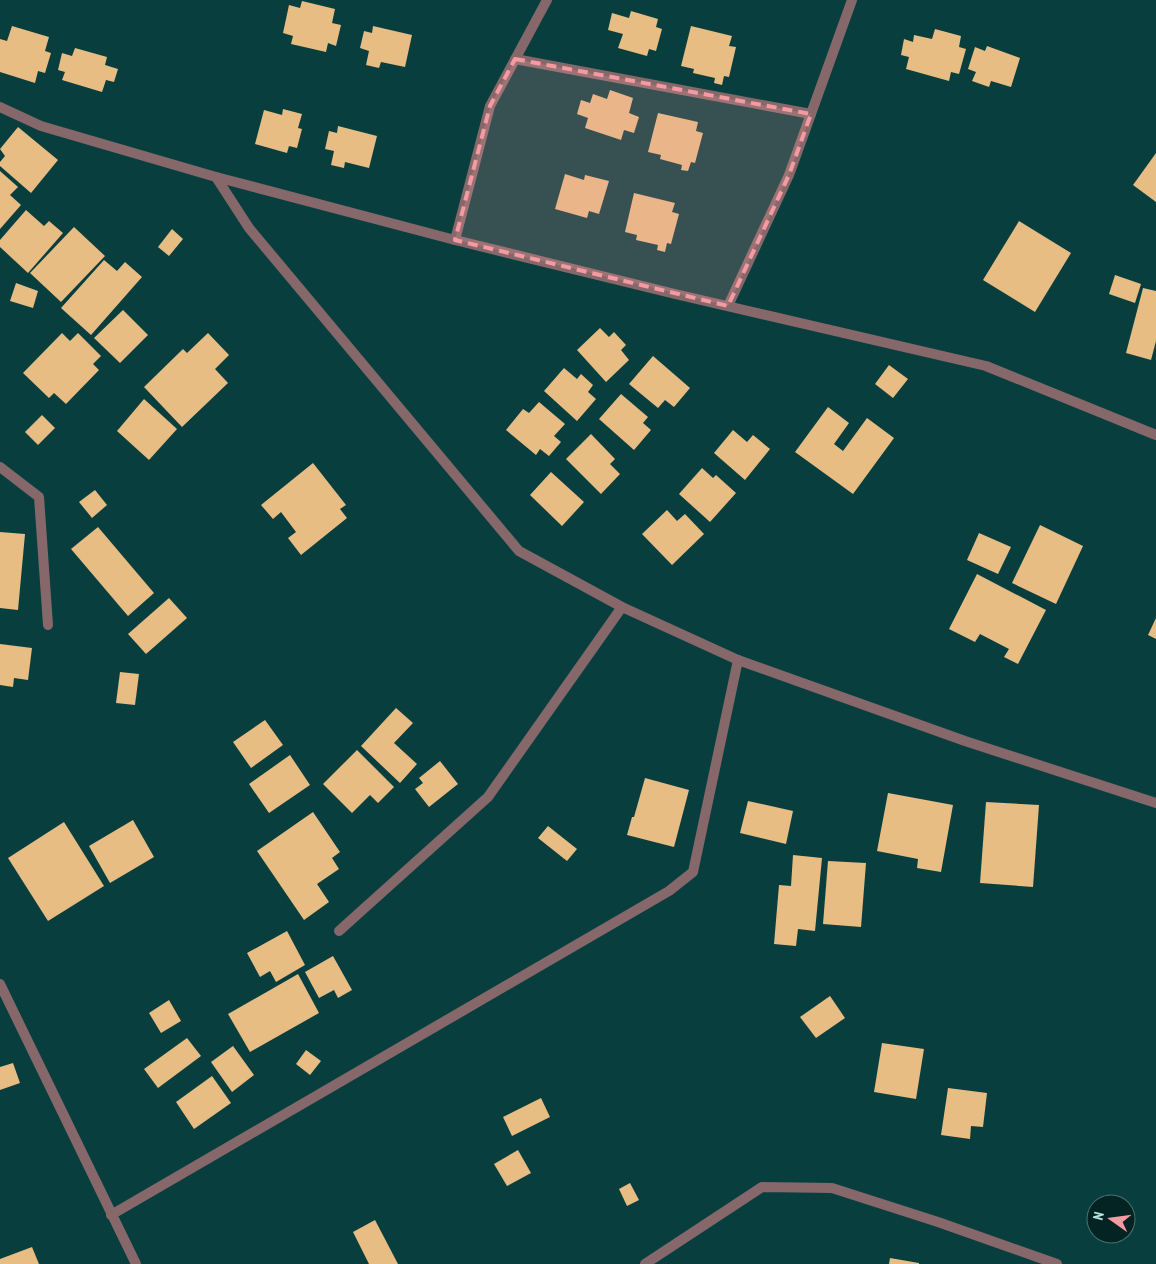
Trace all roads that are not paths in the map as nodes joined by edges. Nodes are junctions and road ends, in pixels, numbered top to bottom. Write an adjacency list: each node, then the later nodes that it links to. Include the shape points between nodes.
1 (547, 0): 3 (street)
2 (852, 0): 5 (street)
3 (515, 59): 5 (street); 7 (street, via 490,106)
4 (0, 107): 6 (street, via 41,126)
5 (811, 114): 8 (street, via 789,175)
6 (216, 177): 7 (street); 11 (street, via 249,228 519,551)
7 (455, 240): 8 (street)
8 (728, 306): 9 (street, via 986,366)
9 (1156, 434)
10 (0, 467): 12 (street, via 39,497)
11 (622, 607): 13 (street); 15 (street, via 488,797)
12 (48, 625)
13 (738, 660): 14 (street, via 965,741); 17 (street, via 693,872 669,892)
14 (1156, 803)
15 (339, 931)
16 (0, 984): 17 (street)
17 (112, 1215): 18 (street)
18 (136, 1264)
19 (645, 1264): 20 (street, via 762,1187 832,1188)
20 (1057, 1264)

